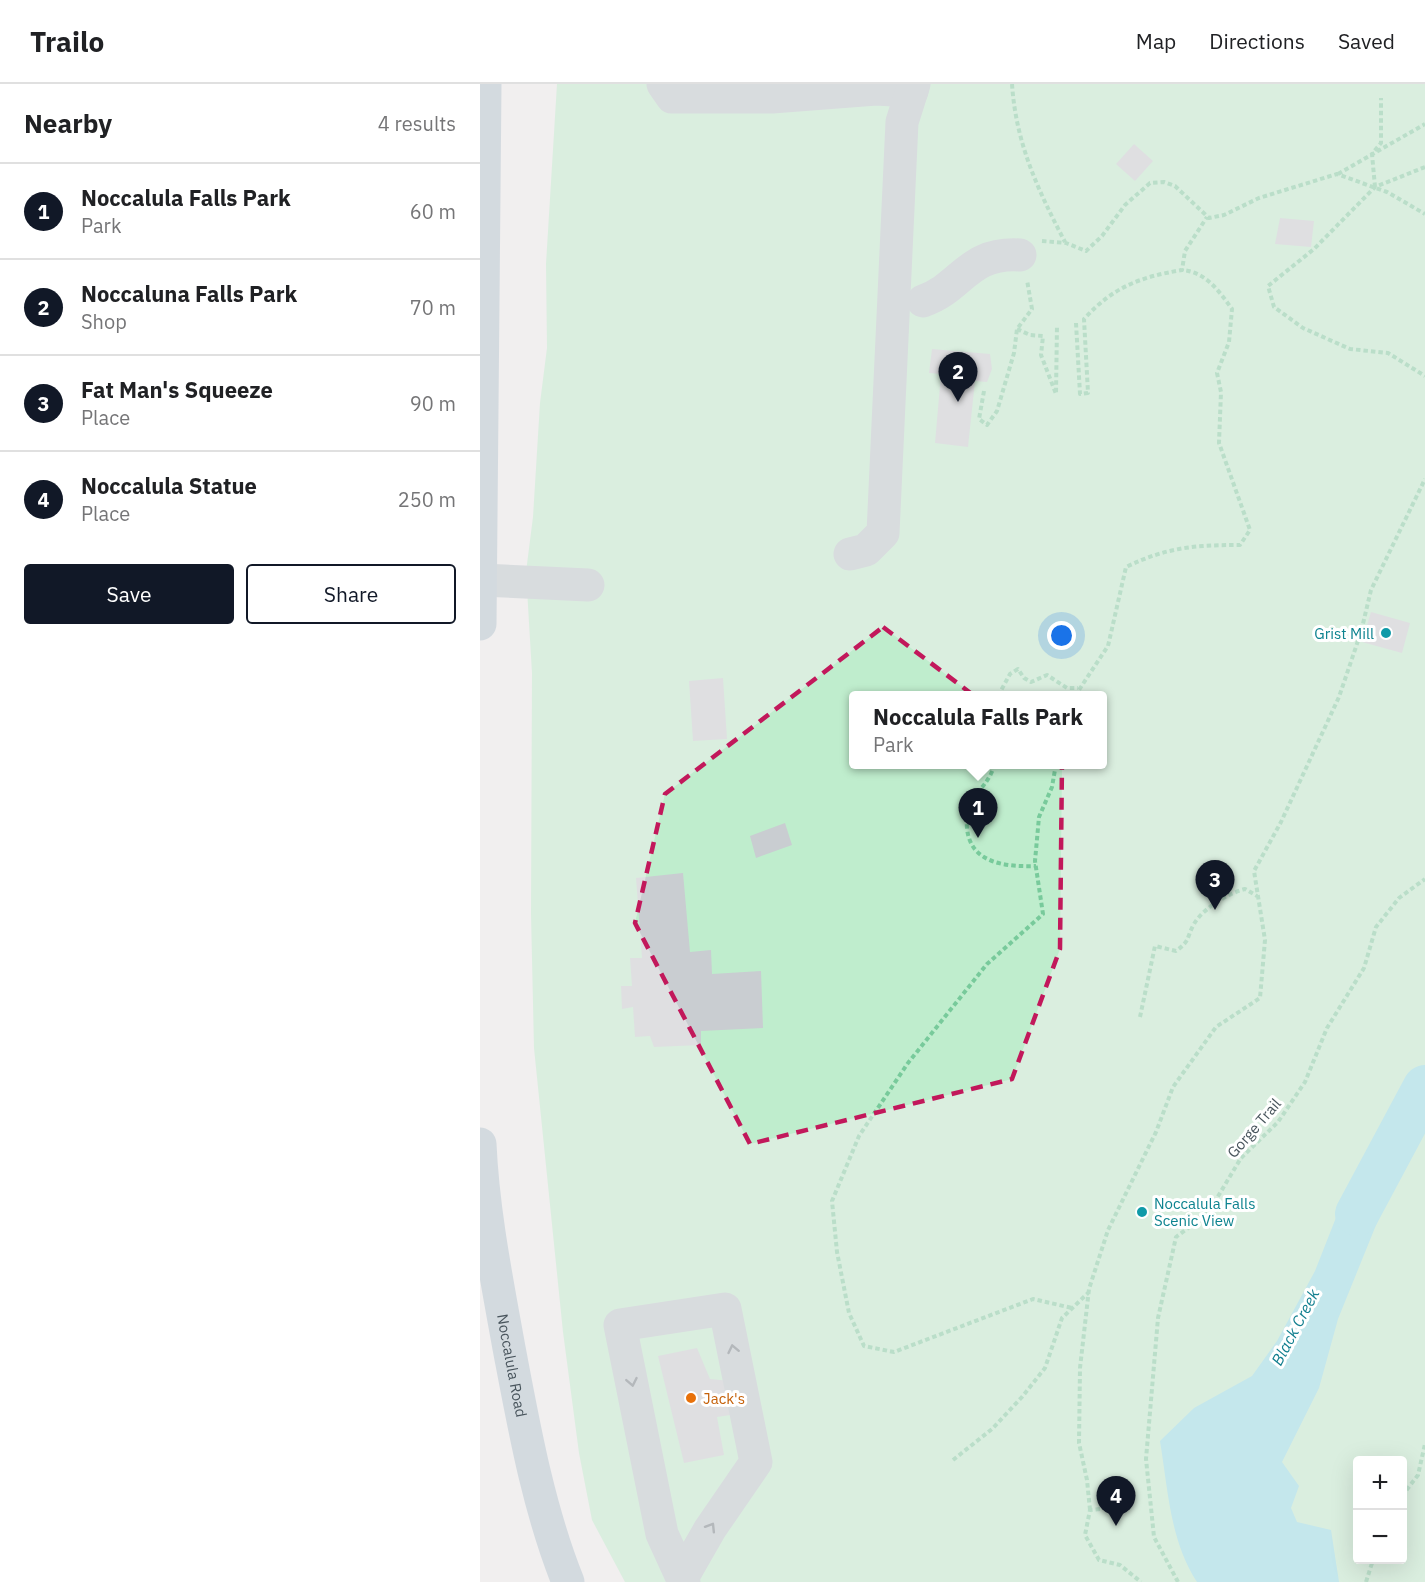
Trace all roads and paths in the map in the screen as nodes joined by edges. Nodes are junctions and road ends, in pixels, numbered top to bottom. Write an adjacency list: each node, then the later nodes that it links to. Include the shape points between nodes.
1 (485, 84): 24 (main road)
2 (663, 84): 4 (lane, via 672,97 772,97)
3 (1012, 84): 13 (path, via 1014,116 1035,186)
4 (913, 87): 23 (lane, via 902,122 883,533 866,550)
5 (1381, 98): 7 (path, via 1381,143)
6 (1425, 124): 7 (path)
7 (1372, 154): 9 (path); 10 (path)
8 (1425, 167): 10 (path)
9 (1337, 174): 10 (path); 12 (path, via 1259,198 1224,215)
10 (1375, 188): 11 (path); 20 (path, via 1314,249 1268,286 1274,307 1303,328 1350,350 1388,353)
11 (1425, 214)
12 (1207, 217): 13 (path, via 1175,186 1150,183 1125,205 1086,251); 15 (path, via 1185,251)
13 (1066, 243): 14 (path, via 1038,240 1020,246)
14 (1020, 255): 16 (lane, via 1000,254 979,262); 19 (path, via 1032,309)
15 (1182, 270): 17 (path, via 1137,279 1084,319 1088,393 1080,394); 27 (path, via 1213,284 1232,309 1229,342 1217,373 1221,392 1219,443 1250,530 1240,545 1190,545 1151,554 1126,567 1108,646)
16 (923, 301)
17 (1076, 323)
18 (1057, 325): 19 (path, via 1056,394 1041,355 1043,336)
19 (1017, 329): 21 (path, via 998,411 987,425 979,418)
20 (1425, 376)
21 (984, 392)
22 (1425, 479): 34 (path, via 1371,590 1339,697 1254,871)
23 (850, 554)
24 (481, 580): 25 (lane); 26 (main road)
25 (588, 585)
26 (480, 624)
27 (1078, 688): 28 (path, via 1067,688 1047,675 1032,682 1018,669 1010,674); 29 (path)
28 (1001, 691)
29 (1077, 691)
30 (993, 769): 32 (path, via 972,801 967,821 973,850 990,861 1015,867)
31 (1055, 769): 32 (path, via 1039,817)
32 (1036, 866): 38 (path, via 1044,914 987,964 908,1063 860,1136 832,1201 849,1313 864,1346 894,1352 1033,1299)
33 (1425, 879): 48 (path, Gorge Trail, via 1399,898 1376,927 1364,968 1327,1028 1305,1082 1278,1122 1241,1158 1217,1198 1195,1223 1176,1237 1158,1318 1146,1459 1154,1537)
34 (1258, 896): 35 (path, via 1245,889 1228,893 1194,923 1188,942 1176,951 1155,946); 37 (path, via 1265,940 1260,998 1216,1027 1173,1087 1156,1132 1108,1230)
35 (1140, 1017)
36 (480, 1144): 46 (main road, Noccalula Road, via 500,1299 524,1425 553,1545)
37 (1089, 1292): 38 (path); 43 (path, via 1080,1368 1079,1443)
38 (1072, 1308): 40 (path, via 1062,1318 1046,1368 992,1429)
39 (1425, 1444): 41 (path, via 1418,1475)
40 (953, 1460)
41 (1407, 1489)
42 (1100, 1509): 43 (path)
43 (1090, 1510): 47 (path, via 1085,1535 1099,1560 1120,1565)
44 (1372, 1564): 49 (path)
45 (683, 1580): 45 (lane, one-way to 45, via 710,1529 756,1462 724,1309 620,1325 662,1534)
46 (568, 1582)
47 (1141, 1582)
48 (1178, 1582)
49 (1366, 1582)

